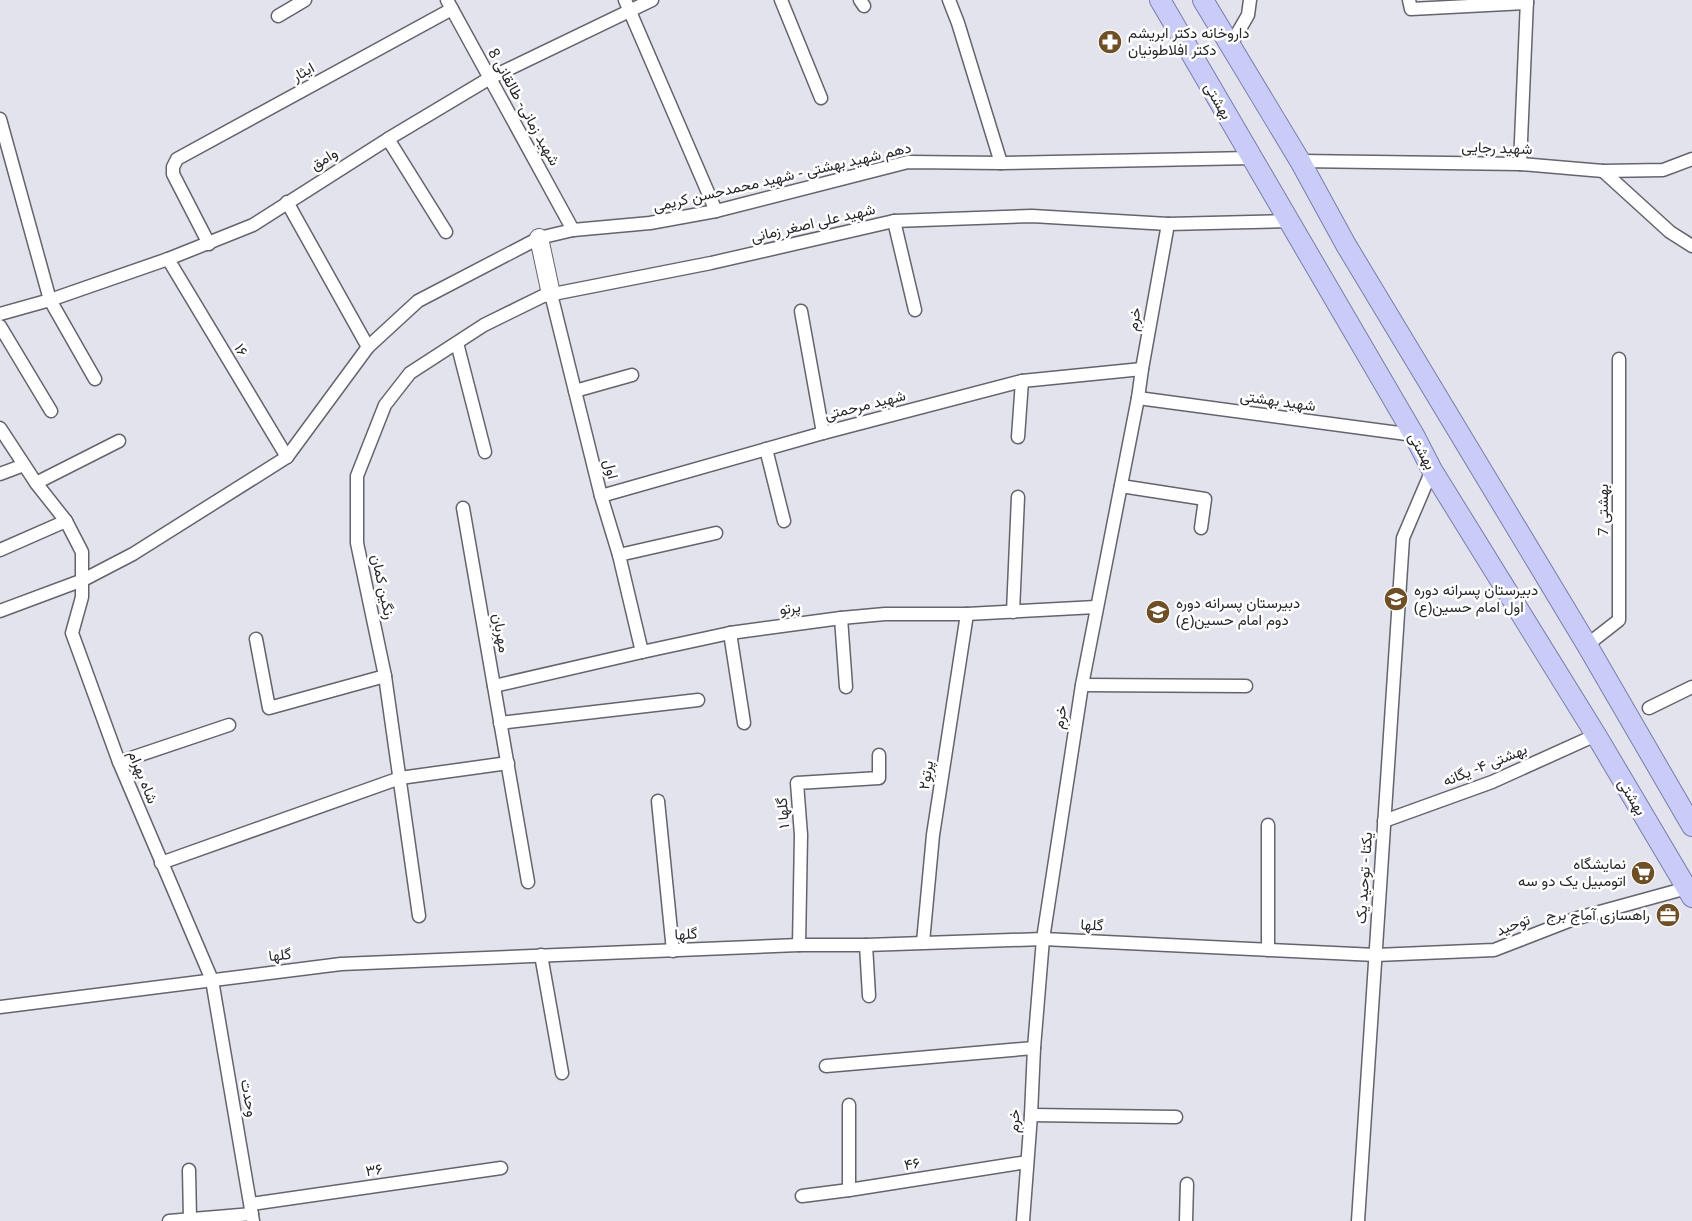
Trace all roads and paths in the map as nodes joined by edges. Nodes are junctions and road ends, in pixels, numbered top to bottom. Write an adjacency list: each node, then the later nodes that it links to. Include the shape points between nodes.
1 (305, 0): 12 (street)
2 (652, 0): 11 (street, وامق)
3 (781, 0): 15 (street)
4 (948, 0): 21 (street)
5 (1160, 0): 18 (main road, بهشتی)
6 (1203, 0): 13 (main road)
7 (1250, 0): 13 (street, via 1248,15)
8 (1409, 0): 9 (street, via 1411,9)
9 (1527, 1): 22 (street)
10 (450, 4): 14 (street, شهید زمانی- طالقانی 8); 32 (street, ایثار, via 177,159 173,174)
11 (627, 5): 14 (street, وامق); 25 (street)
12 (278, 16)
13 (1230, 46): 20 (main road)
14 (490, 78): 17 (street, وامق); 29 (street, شهید زمانی- طالقانی 8)
15 (821, 98)
16 (0, 119): 36 (street)
17 (388, 139): 24 (street, وامق); 30 (street)
18 (1251, 158): 21 (street, دهم شهید بهشتی - شهید محمدحسن کریمی); 27 (main road, بهشتی)
19 (1692, 159): 23 (street, شهید رجایی, via 1663,170)
20 (1300, 161): 22 (street, شهید رجایی); 82 (main road, via 1346,246)
21 (1001, 163): 25 (street, دهم شهید بهشتی - شهید محمدحسن کریمی, via 908,162)
22 (1520, 164): 23 (street, شهید رجایی)
23 (1602, 171): 33 (street, via 1670,232)
24 (287, 202): 32 (street, وامق, via 253,225); 42 (street)
25 (716, 211): 29 (street, دهم شهید بهشتی - شهید محمدحسن کریمی, via 650,223)
26 (894, 221): 28 (street, شهید علی اصغر زمانی, via 1032,216); 35 (street, شهید علی اصغر زمانی, via 711,263); 37 (street)
27 (1289, 221): 28 (street, شهید علی اصغر زمانی); 54 (main road, بهشتی)
28 (1168, 224): 44 (street, خرم)
29 (573, 230): 31 (street, دهم شهید بهشتی - شهید محمدحسن کریمی)
30 (446, 232)
31 (539, 238): 35 (street); 42 (street, دهم شهید بهشتی - شهید محمدحسن کریمی, via 418,301)
32 (209, 244): 34 (street, وامق)
33 (1692, 246)
34 (168, 259): 36 (street, وامق); 59 (street, ۱۶)
35 (551, 294): 41 (street, شهید علی اصغر زمانی, via 484,325); 48 (street, اول)
36 (50, 300): 39 (street, وامق); 46 (street)
37 (915, 310)
38 (801, 311): 53 (street)
39 (0, 314)
40 (0, 326): 51 (street)
41 (457, 343): 50 (street, شهید علی اصغر زمانی, via 410,373); 58 (street)
42 (368, 347): 59 (street, دهم شهید بهشتی - شهید محمدحسن کریمی)
43 (1619, 359): 82 (street, بهشتی 7, via 1619,620)
44 (1142, 368): 47 (street, شهید مرحمتی); 49 (street, خرم)
45 (632, 375): 48 (street)
46 (96, 379)
47 (1022, 381): 53 (street, شهید مرحمتی); 55 (street)
48 (575, 390): 65 (street, اول)
49 (1138, 398): 54 (street, شهید بهشتی); 64 (street, خرم)
50 (384, 405): 84 (street, رنگین کمان, via 357,476 357,542)
51 (51, 411)
52 (0, 428): 60 (street, شاه بهرام)
53 (823, 433): 57 (street, شهید مرحمتی)
54 (1414, 435): 61 (main road, بهشتی)
55 (1018, 437)
56 (119, 441): 63 (street)
57 (766, 449): 65 (street, شهید مرحمتی); 69 (street)
58 (485, 452)
59 (286, 457): 74 (street, دهم شهید بهشتی - شهید محمدحسن کریمی, via 132,554)
60 (24, 465): 62 (street); 63 (street, شاه بهرام)
61 (1432, 470): 95 (main road, بهشتی); 101 (street, یکتا - توحید یک, via 1403,538)
62 (0, 474)
63 (36, 484): 68 (street, شاه بهرام)
64 (1121, 486): 70 (street, via 1205,499); 75 (street, خرم)
65 (601, 496): 73 (street, اول)
66 (1018, 497): 77 (street)
67 (463, 508): 86 (street, مهربان)
68 (66, 521): 72 (street); 74 (street, شاه بهرام, via 82,552)
69 (784, 521)
70 (1201, 528)
71 (716, 533): 73 (street)
72 (0, 550)
73 (618, 555): 83 (street, اول)
74 (82, 580): 76 (street, دهم شهید بهشتی - شهید محمدحسن کریمی); 97 (street, شاه بهرام, via 82,597 72,633)
75 (1096, 607): 77 (street, پرتو); 85 (street, خرم)
76 (0, 612)
77 (1014, 612): 78 (street, پرتو)
78 (967, 614): 79 (street, پرتو, via 885,614); 109 (street, پرتو۲, via 933,835)
79 (841, 618): 80 (street, پرتو); 88 (street)
80 (730, 633): 83 (street, پرتو); 93 (street)
81 (256, 638): 84 (street, via 269,708)
82 (1587, 645): 103 (main road)
83 (642, 652): 86 (street, پرتو)
84 (385, 676): 99 (street, رنگین کمان)
85 (1082, 685): 87 (street); 108 (street, خرم)
86 (494, 686): 92 (street, مهربان)
87 (1246, 686)
88 (846, 687)
89 (1692, 687): 91 (street)
90 (698, 700): 92 (street)
91 (1649, 708)
92 (500, 722): 98 (street, مهربان)
93 (744, 722)
94 (229, 725): 97 (street)
95 (1596, 735): 101 (street, بهشتی ۴- یگانه, via 1492,782); 106 (main road, بهشتی)
96 (879, 755): 110 (street, گلها ۱, via 879,778 797,783 801,835)
97 (119, 762): 104 (street, شاه بهرام)
98 (508, 763): 99 (street); 105 (street, مهربان)
99 (400, 778): 104 (street); 107 (street, رنگین کمان)
100 (658, 801): 113 (street)
101 (1384, 822): 115 (street, یکتا - توحید یک)
102 (1268, 824): 112 (street)
103 (1692, 826)
104 (161, 863): 116 (street, شاه بهرام)
105 (528, 882)
106 (1689, 893): 115 (street, توحید, via 1574,919 1494,950)
107 (419, 916)
108 (1043, 938): 109 (street, گلها); 112 (street, گلها); 119 (street, خرم)
109 (923, 942): 111 (street, گلها)
110 (799, 945): 111 (street, گلها); 113 (street, گلها)
111 (866, 945): 117 (street)
112 (1268, 950): 115 (street, گلها)
113 (673, 951): 114 (street, گلها)
114 (541, 955): 116 (street, گلها, via 341,964); 121 (street)
115 (1376, 955): 136 (street, یکتا - توحید یک)
116 (212, 980): 118 (street, گلها); 131 (street, وحدت)
117 (869, 996)
118 (0, 1007)
119 (1034, 1048): 120 (street); 123 (street, خرم)
120 (826, 1066)
121 (562, 1074)
122 (849, 1105): 129 (street)
123 (1031, 1115): 124 (street); 125 (street, خرم)
124 (1176, 1116)
125 (1027, 1162): 129 (street, ۴۶); 134 (street, خرم)
126 (501, 1168): 131 (street, ۳۶)
127 (189, 1170): 132 (street)
128 (1187, 1184): 135 (street)
129 (849, 1190): 130 (street, ۴۶)
130 (802, 1196)
131 (252, 1213): 132 (street, ۳۶)
132 (190, 1219): 133 (street, ۳۶)
133 (169, 1221)
134 (1023, 1221)
135 (1186, 1221)
136 (1358, 1221)

